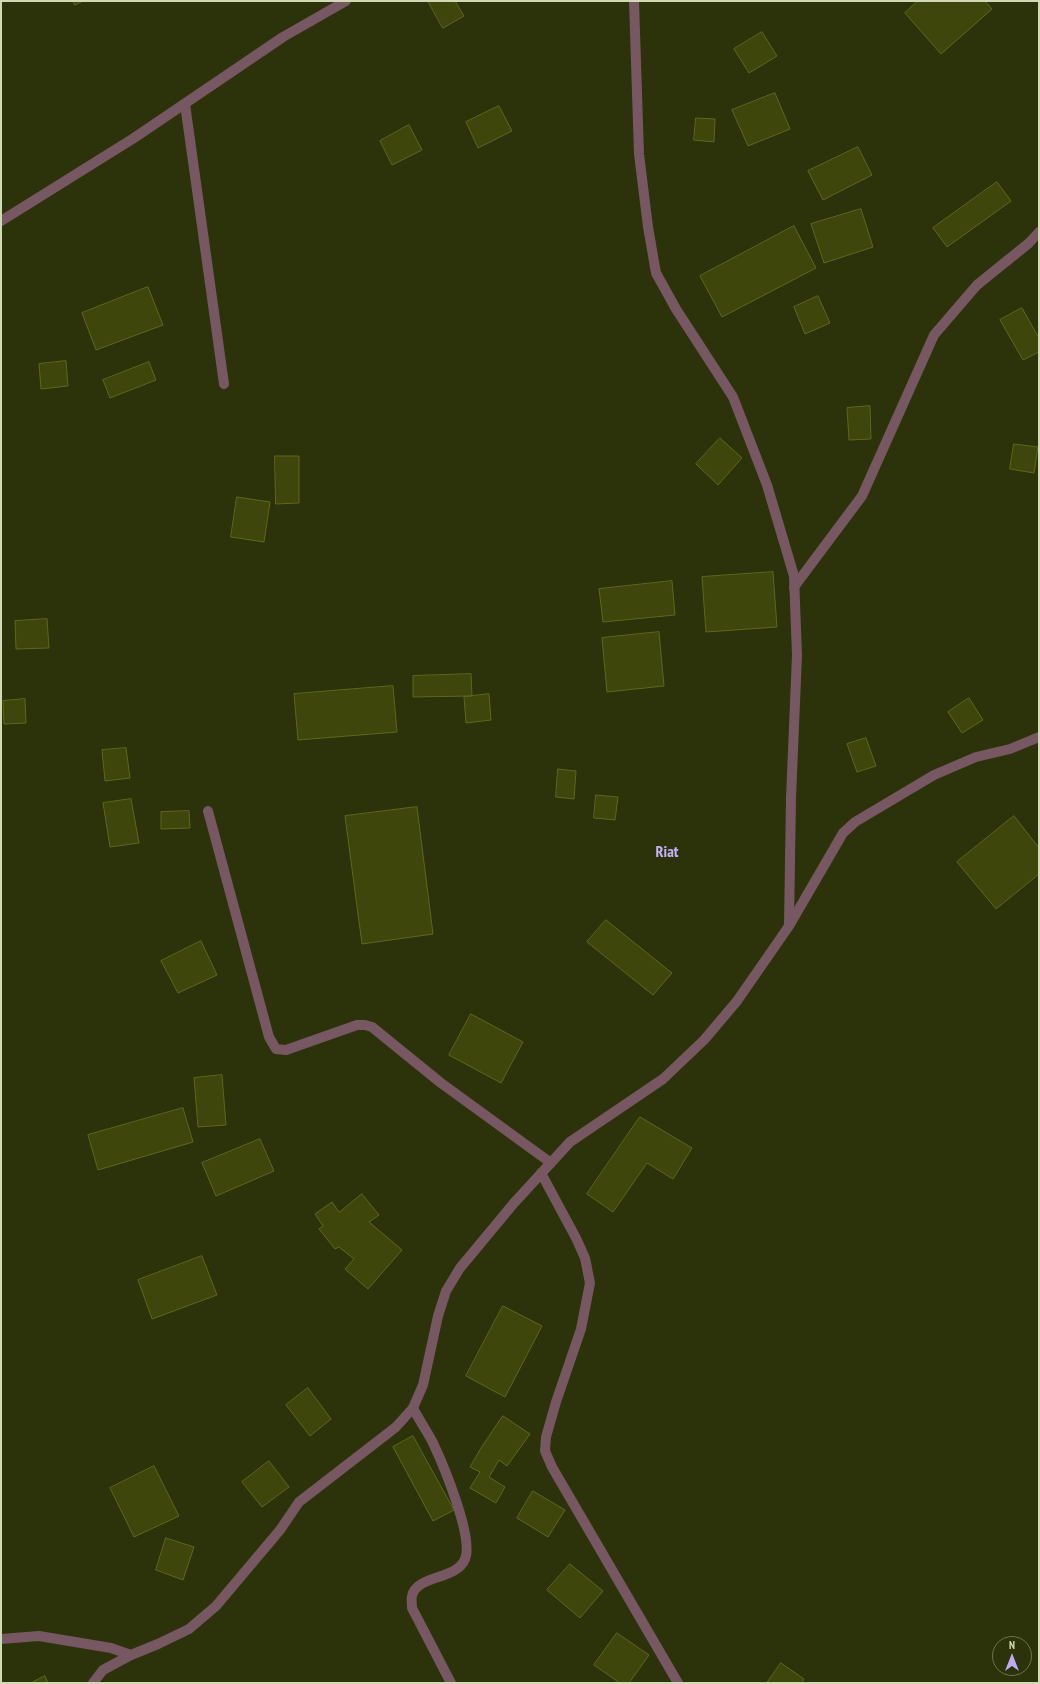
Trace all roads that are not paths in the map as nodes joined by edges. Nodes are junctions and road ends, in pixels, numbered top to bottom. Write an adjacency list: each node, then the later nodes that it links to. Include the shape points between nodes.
1 (346, 1): 3 (street, via 283,37)
2 (634, 1): 7 (street, via 639,154 656,273 676,309 733,397 767,485 794,576)
3 (185, 104): 4 (street); 6 (street)
4 (1, 221)
5 (1039, 232): 7 (street, via 977,285 934,335 862,496)
6 (224, 384)
7 (794, 587): 10 (street, via 797,655)
8 (1039, 737): 10 (street, via 976,757 934,775 855,822 839,839)
9 (208, 811): 11 (street, via 269,1037 276,1049 286,1050 365,1024)
10 (789, 926): 11 (street, via 737,1001 704,1040 663,1079 570,1142)
11 (551, 1163): 12 (street)
12 (541, 1173): 13 (street, via 460,1268 446,1291 423,1385); 18 (street, via 585,1258 590,1283 581,1329 556,1402 546,1437 545,1451)
13 (413, 1408): 15 (street, via 396,1427 300,1502 280,1530 216,1606 189,1629); 17 (street, via 433,1443 459,1509 467,1544 465,1560 456,1570 417,1586 412,1595 412,1608)
14 (1, 1639): 15 (street, via 39,1636 111,1648)
15 (131, 1655): 16 (street, via 103,1670)
16 (93, 1683)
17 (451, 1683)
18 (678, 1683)

